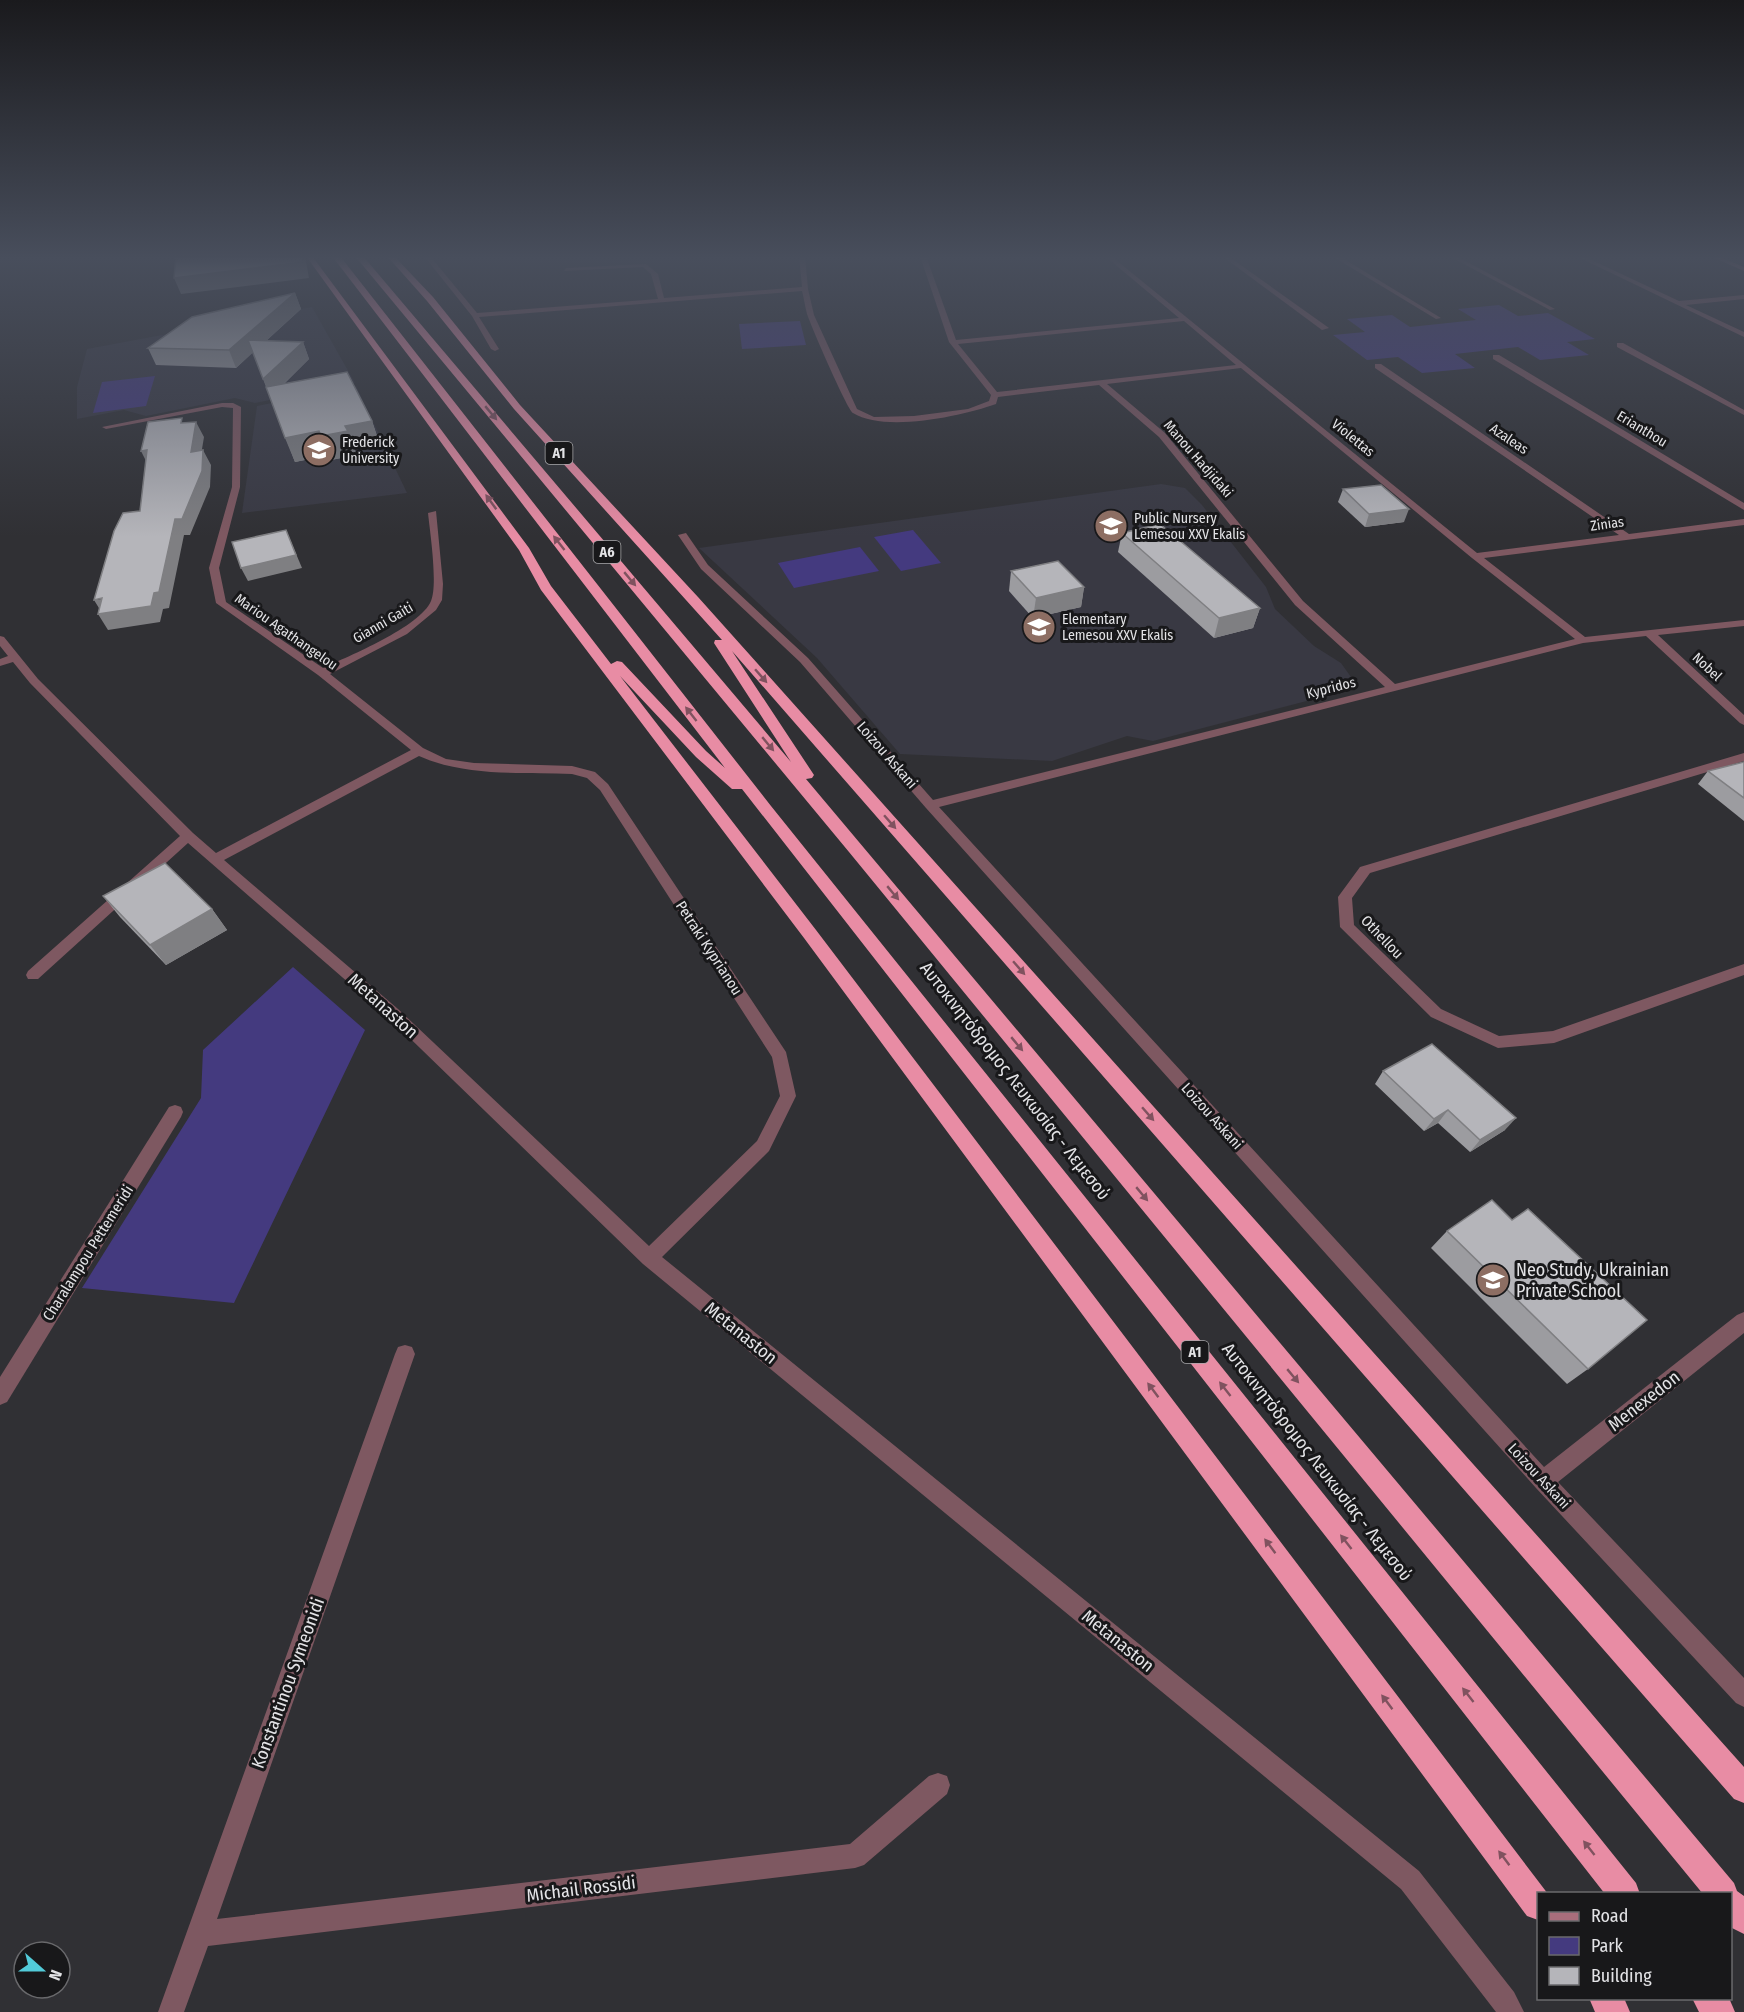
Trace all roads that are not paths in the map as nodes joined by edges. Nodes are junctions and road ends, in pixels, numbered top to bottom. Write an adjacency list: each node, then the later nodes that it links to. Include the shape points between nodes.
1 (378, 350): 22 (highway, one-way to 1, via 525,550)
2 (410, 350): 35 (highway, A6, one-way to 2)
3 (438, 350): 37 (highway, A6, one-way to 37)
4 (471, 350): 23 (highway, A1, via 517,407)
5 (827, 350): 13 (street, via 854,410 873,419 969,411 993,402)
6 (959, 350): 13 (street)
7 (1223, 350): 10 (street, Violettas)
8 (1629, 350): 14 (street)
9 (1496, 357): 16 (street, Erianthou)
10 (1243, 366): 12 (street); 21 (street, Violettas)
11 (1378, 366): 19 (street, Azaleas)
12 (1101, 383): 13 (street); 30 (street, Manou Hadjidaki, via 1162,435 1299,603)
13 (995, 395)
14 (1744, 413)
15 (106, 427): 29 (street, Mariou Agathangelou, via 222,405 237,407 236,487 214,568 221,603)
16 (1744, 507)
17 (434, 513): 29 (street, Gianni Gaiti, via 439,598 431,611 412,627)
18 (1744, 522): 19 (street, Zinias)
19 (1625, 535): 21 (street, Zinias)
20 (683, 536): 34 (street, Loizou Askani, via 704,567 804,660)
21 (1475, 556): 27 (street, Violettas)
22 (545, 587): 35 (highway, via 701,754); 52 (highway, one-way to 22)
23 (694, 600): 37 (highway); 49 (highway, one-way to 49)
24 (1744, 623): 25 (street, Kypridos)
25 (1650, 634): 27 (street, Kypridos); 31 (street, Nobel)
26 (0, 639): 28 (street, Metanaston)
27 (1583, 640): 30 (street, Kypridos)
28 (7, 660): 36 (street, Metanaston, via 34,681)
29 (322, 673): 32 (street, Mariou Agathangelou)
30 (1393, 688): 34 (street, Kypridos)
31 (1744, 721)
32 (419, 751): 38 (street); 42 (street, Petraki Kyprianou, via 443,762 474,767 572,770 591,775 604,787 780,1056 788,1096 763,1146)
33 (1744, 757): 39 (street, Othellou, via 1365,870 1345,897 1347,927 1436,1013 1498,1042 1554,1037)
34 (930, 806): 46 (street, Loizou Askani)
35 (766, 810): 50 (highway, Αυτοκινητόδρομος Λευκωσίας - Λεμεσού / A1, one-way to 35)
36 (188, 836): 38 (street, Metanaston); 40 (street)
37 (855, 848): 51 (highway, Αυτοκινητόδρομος Λευκωσίας - Λεμεσού, one-way to 51)
38 (214, 860): 42 (street, Metanaston, via 393,1013)
39 (1744, 969)
40 (33, 975)
41 (175, 1112): 45 (street, Charalampou Pettemeridi)
42 (650, 1258): 57 (street, Metanaston, via 1410,1880)
43 (1744, 1321): 46 (street, Menexedon)
44 (405, 1354): 55 (street, Konstantinou Symeonidi)
45 (0, 1395)
46 (1543, 1481): 47 (street, Loizou Askani)
47 (1744, 1695)
48 (938, 1785): 55 (street, Michail Rossidi, via 855,1856)
49 (1744, 1789)
50 (1624, 1892)
51 (1722, 1892)
52 (1537, 1902)
53 (1732, 1904): 54 (highway)
54 (1744, 1919)
55 (198, 1934): 58 (street, Konstantinou Symeonidi)
56 (1710, 2000): 59 (highway)
57 (1508, 2006)
58 (171, 2012)
59 (1719, 2012)

